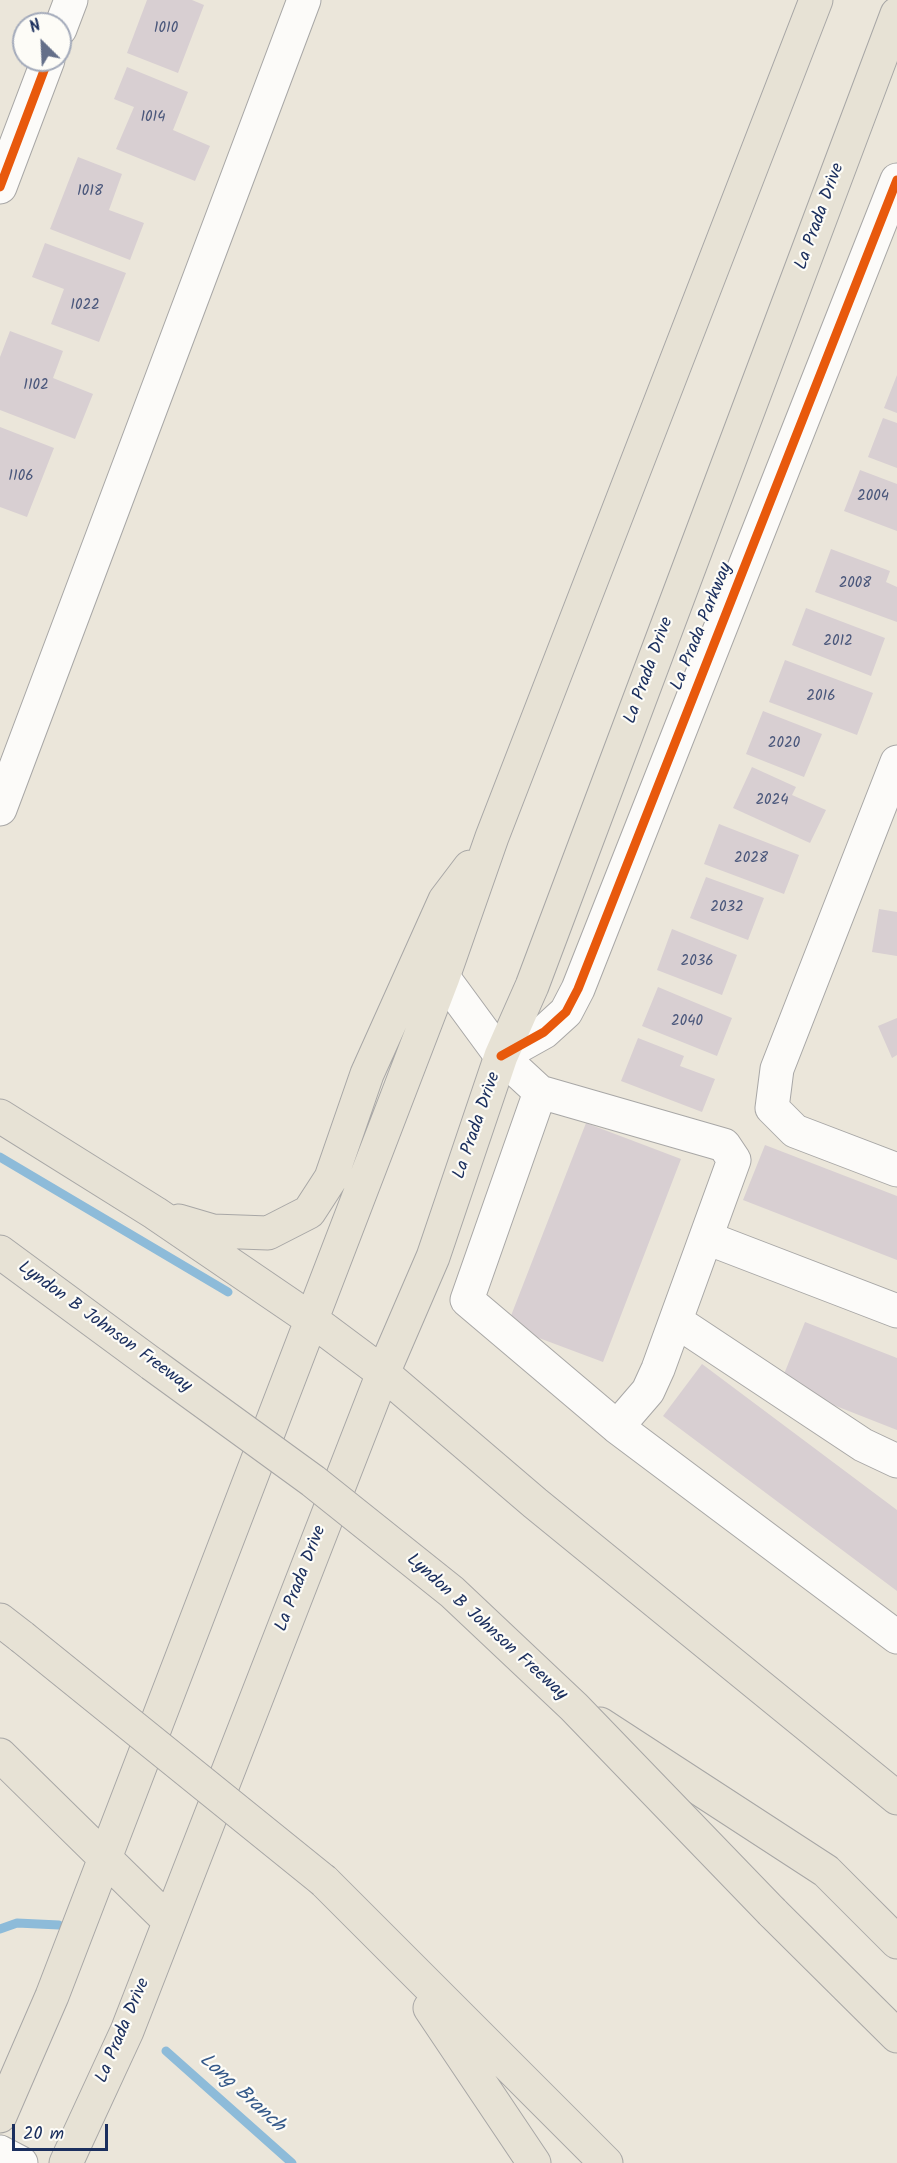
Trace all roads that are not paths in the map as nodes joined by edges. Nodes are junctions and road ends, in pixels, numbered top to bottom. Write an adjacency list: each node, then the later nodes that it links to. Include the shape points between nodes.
1 (304, 0): 8 (street)
2 (816, 0): 9 (main road)
3 (897, 14): 11 (main road, La Prada Drive, via 532,986)
4 (43, 72): 6 (street)
5 (897, 180): 11 (street, La Prada Parkway, via 578,988 567,1012 544,1032)
6 (0, 187)
7 (897, 762): 14 (street, via 777,1069 772,1108 795,1131)
8 (0, 809)
9 (492, 837): 10 (main road); 15 (main road, via 445,900 367,1074 331,1178 309,1212 268,1233 213,1231)
10 (443, 977): 11 (street); 19 (main road)
11 (501, 1056): 12 (street); 21 (main road, La Prada Drive, via 433,1257)
12 (540, 1092): 16 (street, via 724,1145 734,1160); 22 (street, via 467,1300)
13 (0, 1116): 15 (main road)
14 (897, 1170)
15 (155, 1213): 19 (main road)
16 (707, 1238): 18 (street); 20 (street)
17 (0, 1252): 26 (main road, Lyndon B Johnson Freeway, bridge, via 313,1481 452,1592)
18 (897, 1311)
19 (312, 1320): 21 (main road); 29 (main road)
20 (676, 1321): 22 (street, via 648,1391); 23 (street, via 864,1444)
21 (383, 1373): 28 (main road, via 535,1503); 30 (main road, La Prada Drive)
22 (617, 1427): 25 (street)
23 (897, 1461)
24 (11, 1628): 32 (main road, bridge, via 324,1881)
25 (897, 1636)
26 (574, 1707): 31 (main road, bridge, via 826,1872); 33 (main road, Lyndon B Johnson Freeway, bridge)
27 (0, 1755): 29 (main road)
28 (897, 1798)
29 (104, 1856): 30 (main road); 34 (main road, via 52,1996)
30 (168, 1920): 37 (main road, La Prada Drive, via 127,2031)
31 (897, 1942)
32 (391, 1949): 38 (main road); 39 (main road)
33 (897, 2036)
34 (0, 2116)
35 (0, 2152): 36 (street)
36 (21, 2163)
37 (66, 2163)
38 (534, 2163)
39 (606, 2163)

